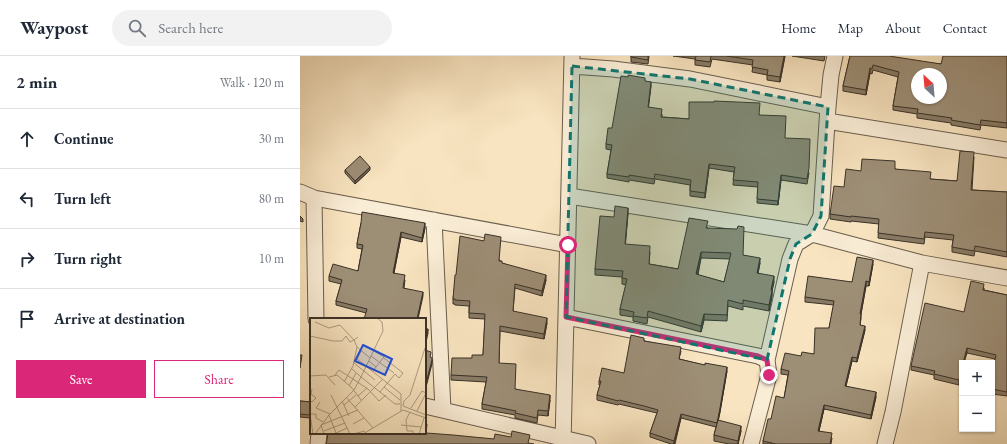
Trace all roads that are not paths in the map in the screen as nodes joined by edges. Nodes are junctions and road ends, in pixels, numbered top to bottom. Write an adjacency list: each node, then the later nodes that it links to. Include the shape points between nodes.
1 (835, 56): 3 (street)
2 (572, 61): 3 (street, via 690,79); 6 (street)
3 (827, 114): 4 (street); 9 (street, via 821,216)
4 (1007, 150)
5 (300, 192): 7 (street)
6 (569, 196): 9 (street); 10 (street)
7 (314, 198): 8 (street); 14 (street)
8 (434, 220): 10 (street); 17 (street)
9 (812, 234): 11 (street); 15 (street, via 796,244 790,259)
10 (568, 245): 13 (street)
11 (922, 263): 12 (street); 23 (street)
12 (1007, 278)
13 (566, 317): 15 (street, via 758,356); 19 (street)
14 (316, 318)
15 (767, 360): 22 (street, via 769,375)
16 (426, 406): 17 (street)
17 (443, 410): 19 (street)
18 (319, 434): 20 (street)
19 (563, 441): 21 (street)
20 (318, 444)
21 (588, 444)
22 (751, 444)
23 (885, 444)

